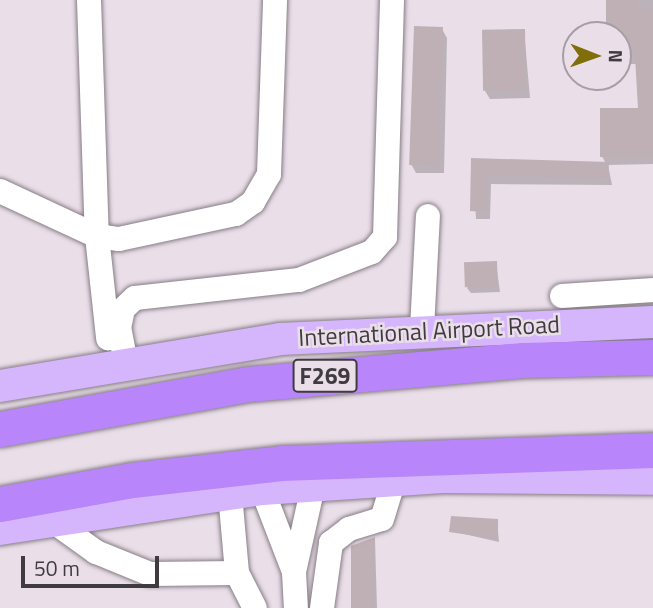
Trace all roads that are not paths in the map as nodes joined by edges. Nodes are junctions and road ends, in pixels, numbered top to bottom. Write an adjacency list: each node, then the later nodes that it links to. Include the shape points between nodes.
1 (89, 0): 6 (street)
2 (275, 0): 6 (street, via 269,174 259,195 236,214 151,237)
3 (392, 0): 12 (street, via 385,237 372,252 299,280 135,298 123,309)
4 (0, 191): 6 (street)
5 (428, 216): 10 (street)
6 (97, 236): 12 (street)
7 (653, 290): 8 (street)
8 (562, 296)
9 (653, 322): 10 (main road, International Airport Road)
10 (422, 329): 12 (main road, International Airport Road, via 281,338)
11 (653, 357): 14 (highway, International Airport Road / F269, via 523,360 248,384)
12 (118, 365): 13 (main road, International Airport Road)
13 (0, 386)
14 (0, 429)
15 (653, 450): 21 (highway, via 281,463 132,480)
16 (653, 479): 17 (main road)
17 (394, 480): 18 (main road); 28 (street, via 382,519 349,529 331,543)
18 (313, 486): 19 (main road); 24 (street)
19 (262, 489): 20 (main road); 24 (street)
20 (230, 494): 22 (main road); 25 (street)
21 (0, 504)
22 (50, 519): 23 (main road); 25 (street, via 128,568 150,574)
23 (0, 529)
24 (294, 572): 27 (street)
25 (237, 573): 26 (street)
26 (255, 608)
27 (296, 608)
28 (322, 608)

